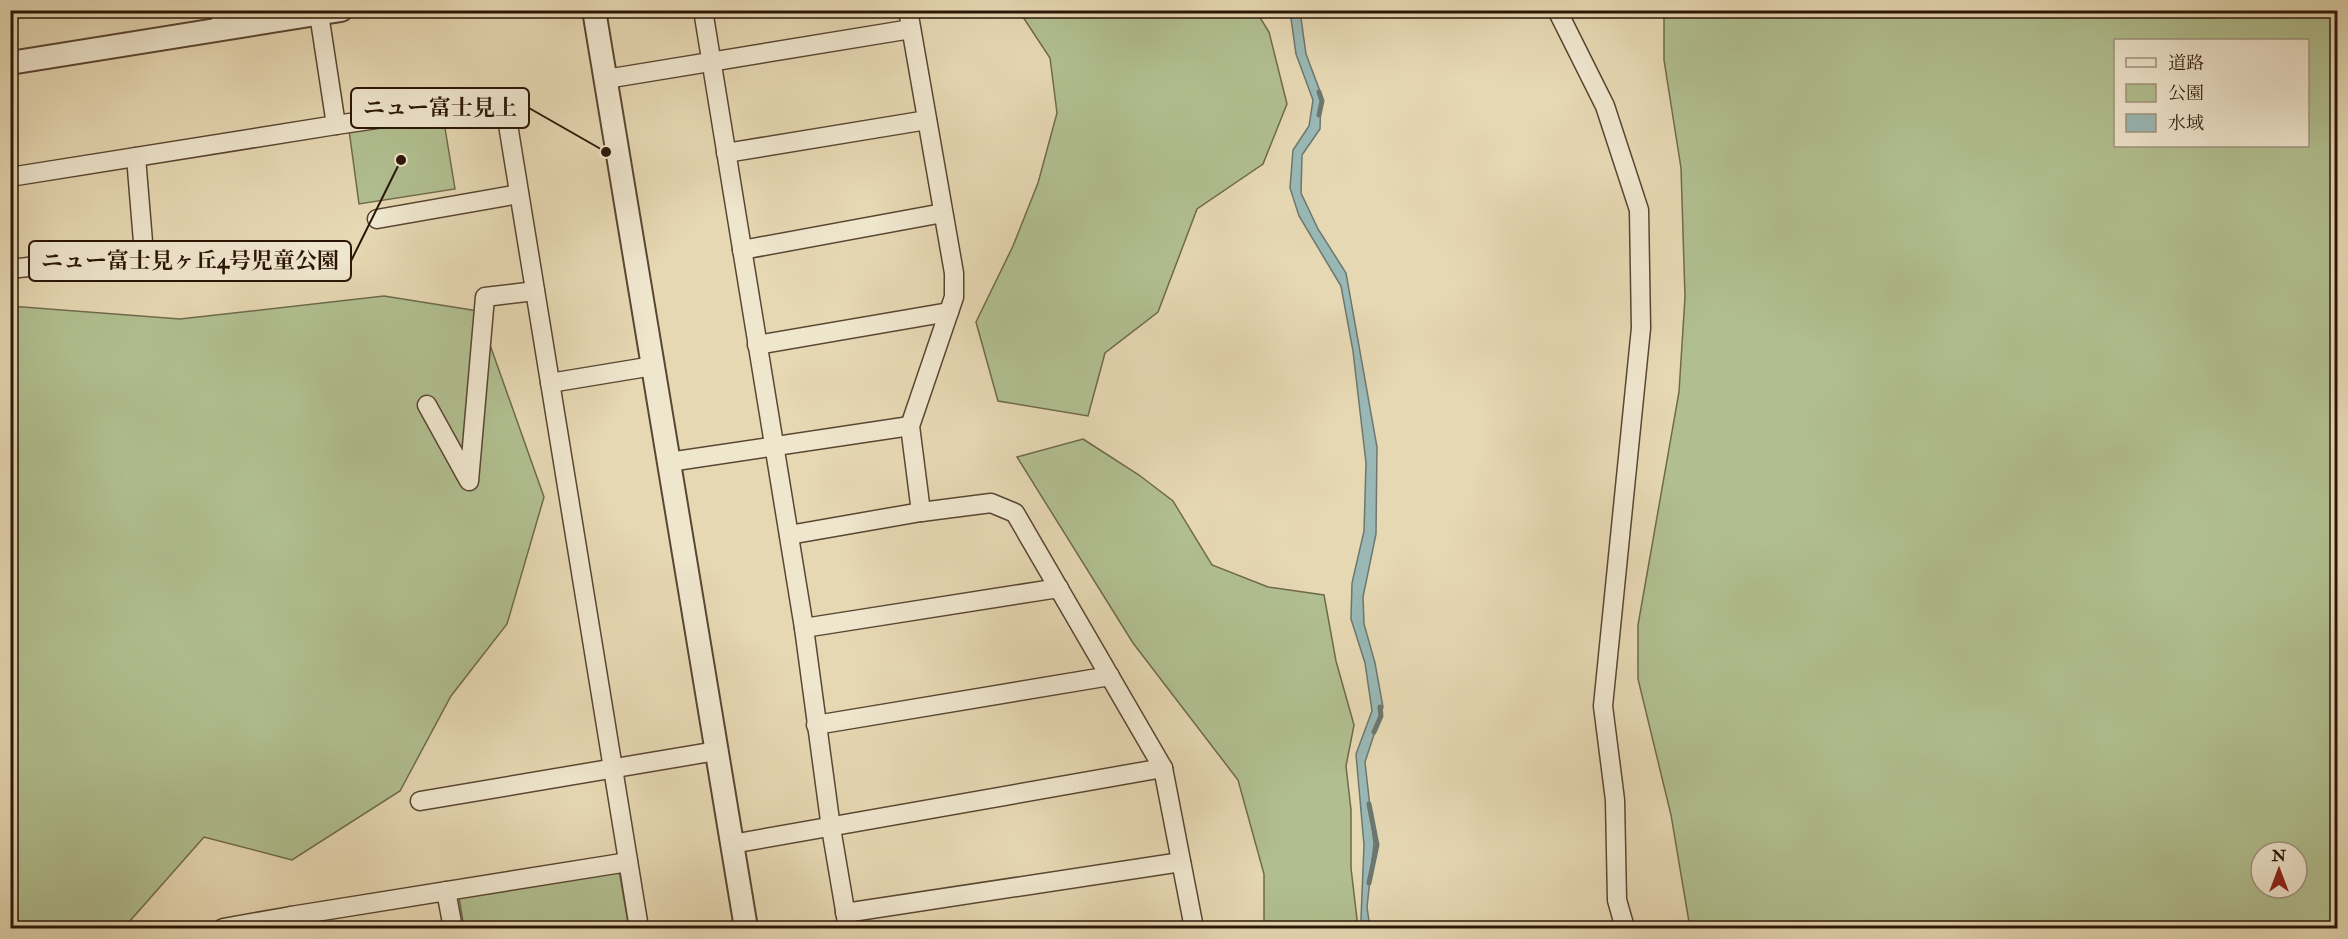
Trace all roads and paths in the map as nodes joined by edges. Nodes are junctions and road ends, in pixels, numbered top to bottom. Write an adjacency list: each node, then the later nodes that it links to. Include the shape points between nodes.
1 (594, 10): 9 (street)
2 (703, 10): 7 (street)
3 (1557, 10): 51 (street, via 1605,106 1639,210 1641,328 1603,706 1615,800 1617,900)
4 (330, 12): 5 (street); 11 (street)
5 (221, 20): 8 (street)
6 (910, 20): 7 (street); 10 (street)
7 (711, 61): 9 (street); 12 (street)
8 (10, 63)
9 (606, 79): 23 (street)
10 (927, 120): 12 (street); 16 (street)
11 (336, 125): 13 (street); 15 (street, via 504,100)
12 (726, 153): 18 (street)
13 (136, 157): 14 (street); 19 (street, via 144,254)
14 (10, 177)
15 (519, 194): 17 (street); 20 (street)
16 (943, 213): 18 (street); 21 (street, via 954,273 954,297)
17 (377, 219)
18 (742, 250): 22 (street)
19 (10, 269)
20 (535, 291): 24 (street); 25 (street, via 485,297 469,481)
21 (949, 312): 22 (street); 26 (street)
22 (758, 345): 27 (street)
23 (653, 366): 24 (street); 28 (street)
24 (550, 382): 36 (street)
25 (427, 405)
26 (910, 426): 27 (street); 29 (street)
27 (774, 445): 28 (street); 30 (street)
28 (669, 462): 35 (street)
29 (921, 512): 30 (street); 31 (street, via 991,503 1015,513)
30 (789, 536): 32 (street)
31 (1059, 588): 32 (street); 33 (street)
32 (804, 628): 34 (street)
33 (1110, 676): 34 (street); 37 (street)
34 (816, 725): 39 (street)
35 (716, 751): 36 (street); 40 (street)
36 (612, 767): 38 (street); 41 (street)
37 (1163, 768): 39 (street); 42 (street)
38 (420, 801)
39 (831, 828): 40 (street); 44 (street)
40 (732, 844): 49 (street)
41 (628, 862): 43 (street); 48 (street)
42 (1181, 862): 44 (street); 50 (street)
43 (446, 891): 45 (street); 47 (street)
44 (846, 921)
45 (292, 922): 46 (street)
46 (223, 928)
47 (453, 928)
48 (639, 928)
49 (746, 928)
50 (1194, 928)
51 (1625, 928)

